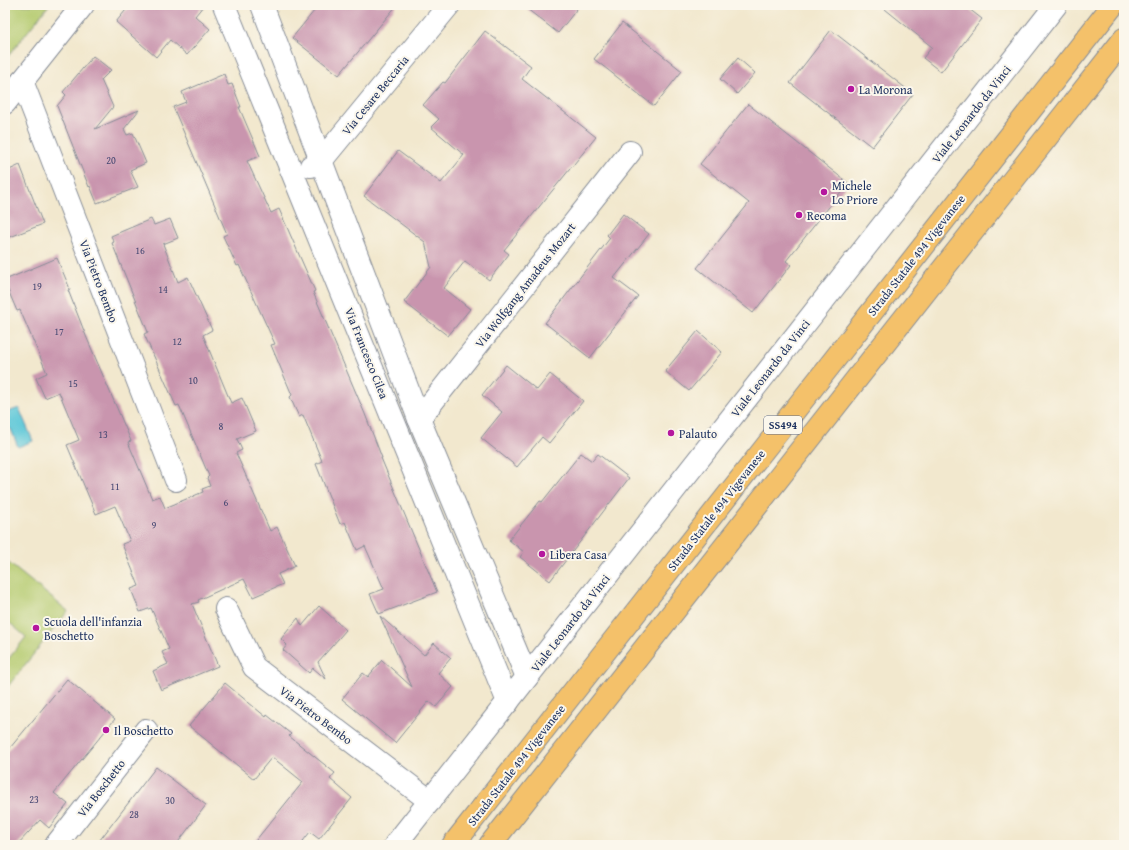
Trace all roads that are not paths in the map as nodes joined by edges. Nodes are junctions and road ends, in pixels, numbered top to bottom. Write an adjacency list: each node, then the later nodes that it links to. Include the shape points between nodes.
1 (82, 5): 8 (street)
2 (224, 5): 12 (street, Via Francesco Cilea)
3 (262, 5): 11 (street, Via Francesco Cilea)
4 (449, 5): 11 (street, Via Cesare Beccaria)
5 (1113, 5): 22 (main road, Strada Statale 494 Vigevanese / SS494)
6 (1047, 8): 16 (street, Viale Leonardo da Vinci)
7 (1124, 39): 23 (main road, SS494)
8 (22, 81): 9 (street); 14 (street, Via Pietro Bembo)
9 (5, 103)
10 (630, 152): 13 (street, Via Wolfgang Amadeus Mozart)
11 (321, 161): 12 (street, Via Cesare Beccaria); 13 (street, Via Francesco Cilea)
12 (293, 174): 17 (street, Via Francesco Cilea)
13 (419, 419): 16 (street, Via Francesco Cilea)
14 (176, 480)
15 (226, 609): 19 (street, Via Pietro Bembo, via 254,667)
16 (527, 677): 17 (street, Viale Leonardo da Vinci)
17 (508, 702): 19 (street, Viale Leonardo da Vinci)
18 (146, 730): 20 (street, Via Boschetto)
19 (430, 801): 21 (street, Viale Leonardo da Vinci)
20 (56, 845)
21 (396, 845)
22 (453, 845)
23 (490, 845)

